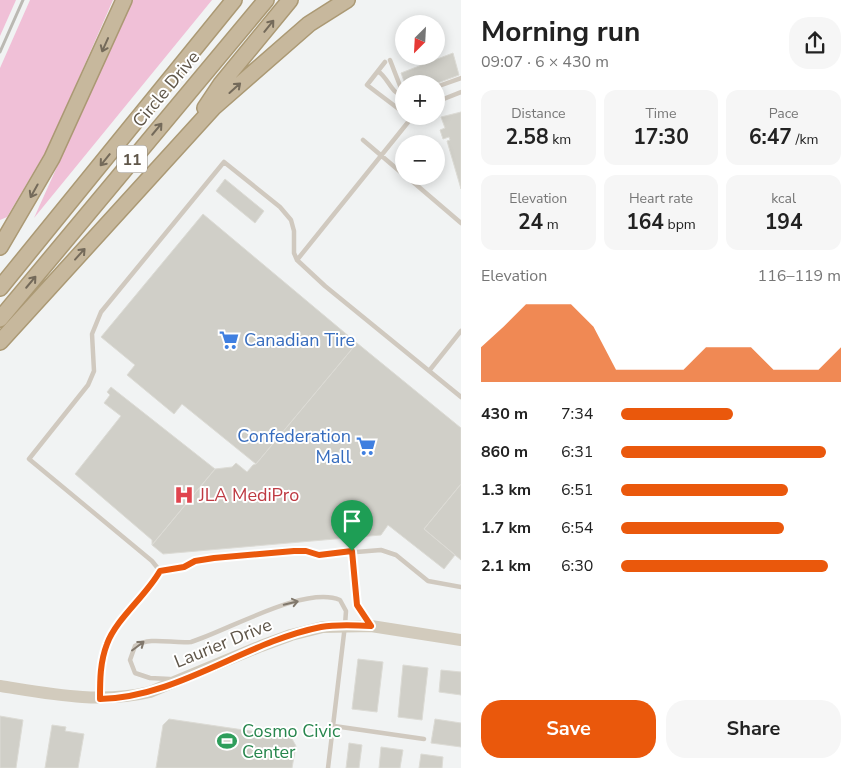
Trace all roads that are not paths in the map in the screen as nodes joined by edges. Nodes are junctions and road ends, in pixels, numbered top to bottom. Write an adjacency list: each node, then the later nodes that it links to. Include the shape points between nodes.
1 (124, 0): 21 (highway, one-way to 21, via 52,158)
2 (234, 0): 23 (highway, Circle Drive / 11, one-way to 23)
3 (266, 0): 24 (highway, Circle Drive / 11, one-way to 3)
4 (290, 0): 15 (highway, one-way to 4, via 221,84)
5 (346, 0): 15 (highway, one-way to 5, via 309,24)
6 (378, 71): 8 (lane, via 388,61); 10 (lane); 13 (lane, via 367,85)
7 (461, 78): 9 (lane)
8 (395, 79)
9 (445, 84)
10 (395, 90)
11 (461, 92): 12 (lane)
12 (445, 98)
13 (395, 106)
14 (406, 125): 17 (lane)
15 (187, 134): 26 (highway, one-way to 15)
16 (362, 140): 17 (lane)
17 (381, 155): 18 (lane); 22 (lane)
18 (395, 167)
19 (417, 185): 20 (lane)
20 (461, 223)
21 (0, 247)
22 (297, 260): 27 (lane); 30 (lane, via 291,220 280,207 224,162 101,312 92,334 94,371 88,385 29,459)
23 (0, 288)
24 (0, 319)
25 (461, 331): 27 (lane)
26 (0, 342)
27 (429, 370): 28 (lane)
28 (461, 397)
29 (352, 551): 30 (lane, via 319,555 294,551 214,558); 31 (lane, via 388,551 428,580); 33 (lane, via 357,605)
30 (160, 571): 37 (lane, via 108,642 101,670)
31 (461, 587)
32 (345, 625): 33 (main road, Laurier Drive); 35 (main road, Laurier Drive, via 291,635); 35 (lane, one-way to 32, via 157,678 135,673 131,667 131,652 141,642 150,640 179,644 191,642 286,604 323,596 332,597 344,606); 38 (lane)
33 (371, 626): 34 (main road, Laurier Drive)
34 (461, 640)
35 (186, 678): 37 (main road, Laurier Drive, via 142,693)
36 (0, 686): 37 (main road, Laurier Drive)
37 (100, 699)
38 (334, 726): 39 (lane); 40 (lane)
39 (424, 739)
40 (328, 768)

